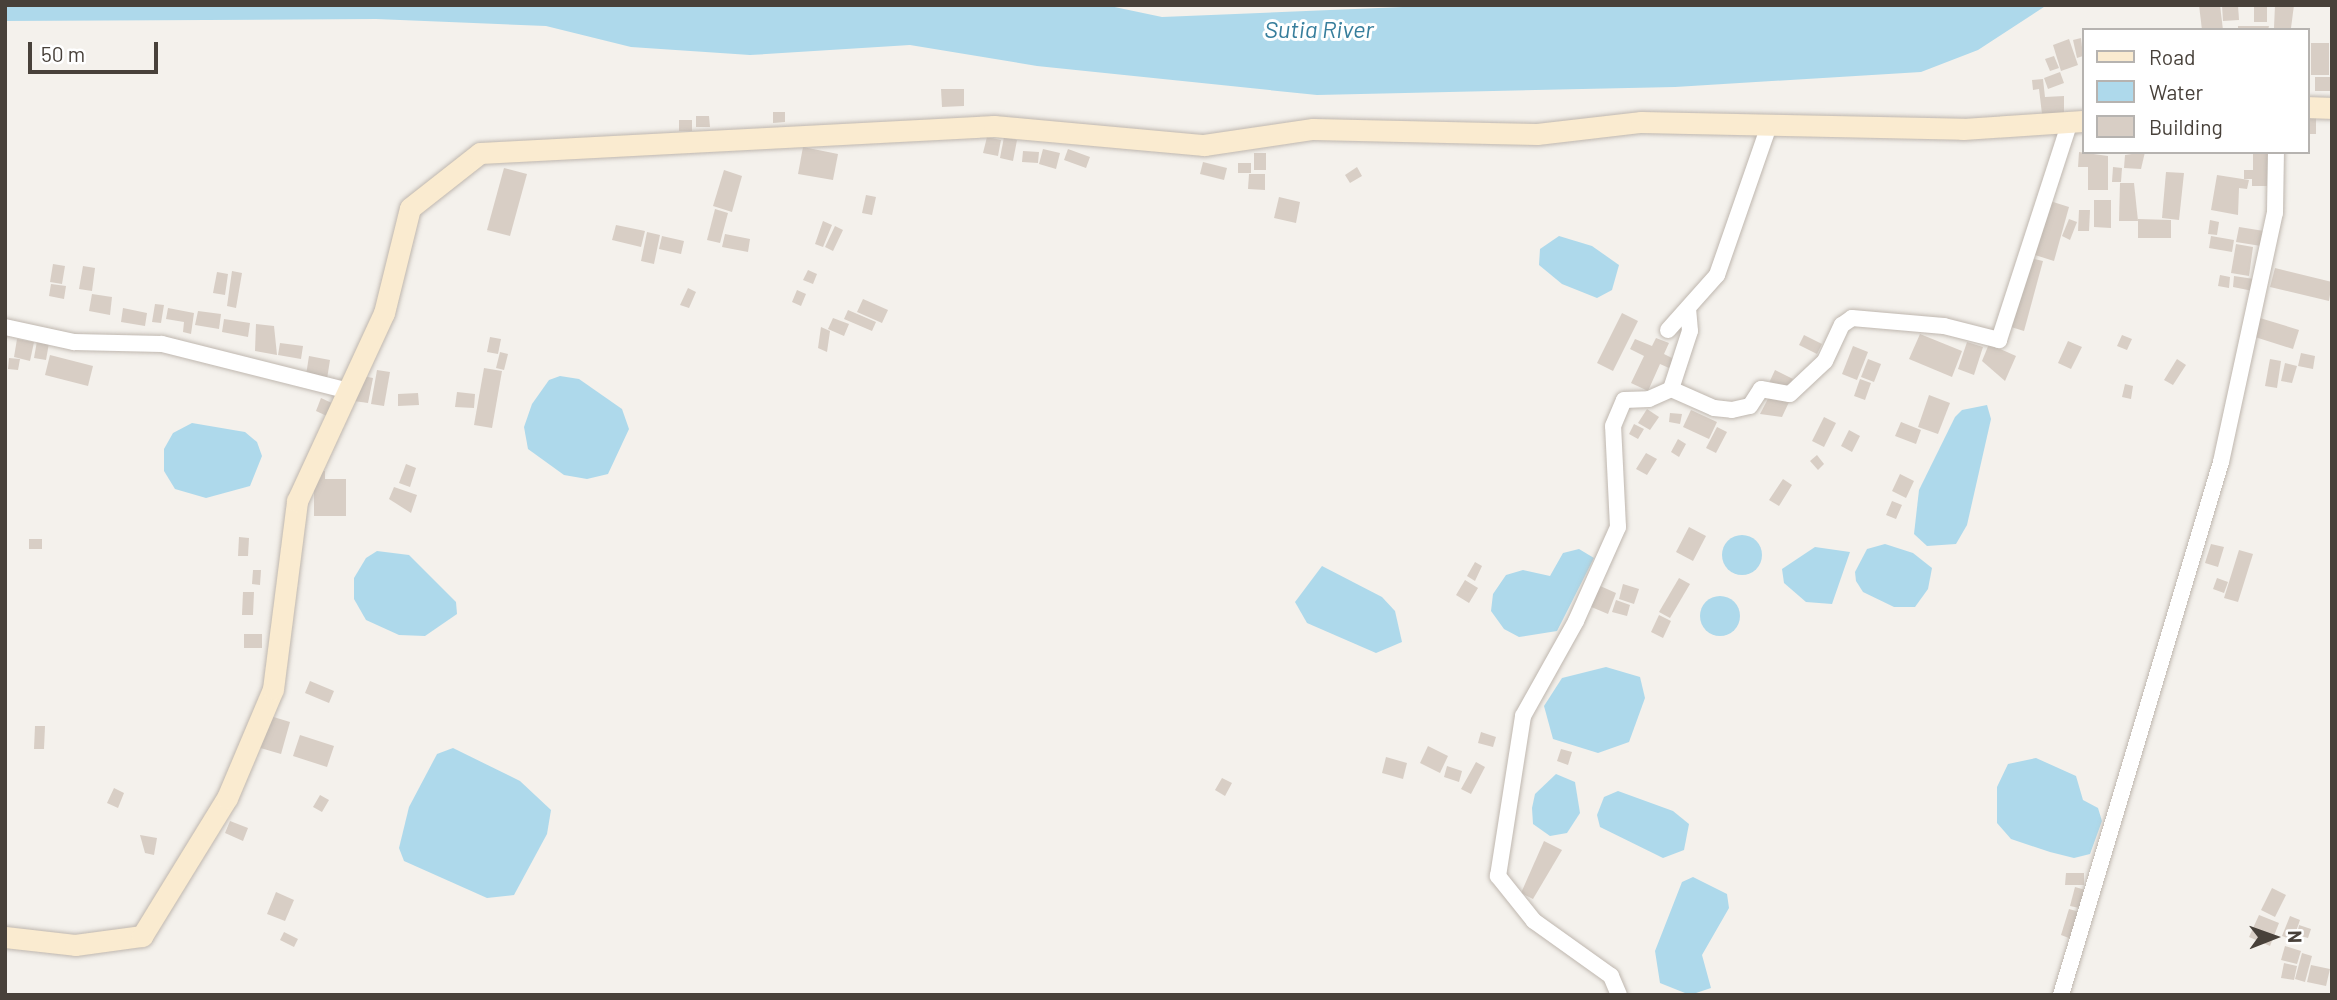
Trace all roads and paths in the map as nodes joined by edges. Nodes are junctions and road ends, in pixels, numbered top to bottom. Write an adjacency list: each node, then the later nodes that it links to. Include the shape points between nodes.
1 (2309, 107): 2 (street)
2 (2332, 108)
3 (2077, 122): 4 (street, via 1963,129); 9 (street, via 1999,340 1944,326 1852,318 1842,326 1825,361 1790,394 1761,388 1750,406 1732,410 1714,408)
4 (1770, 123): 6 (street, via 1717,275); 10 (street, via 1641,122 1537,134 1313,129 1204,145 994,126 480,153 410,208 384,313)
5 (2276, 154): 13 (street, via 2275,213 2221,462)
6 (1688, 310): 8 (street); 9 (street, via 1690,331)
7 (5, 327): 10 (street, via 74,342 162,344)
8 (1668, 330)
9 (1671, 389): 12 (street, via 1649,399 1624,400 1613,426 1618,527 1576,621 1522,716 1498,876 1534,921 1611,976)
10 (349, 391): 11 (street, via 297,501 273,689 227,797 142,936 75,945)
11 (5, 937)
12 (1619, 995)
13 (2061, 995)

